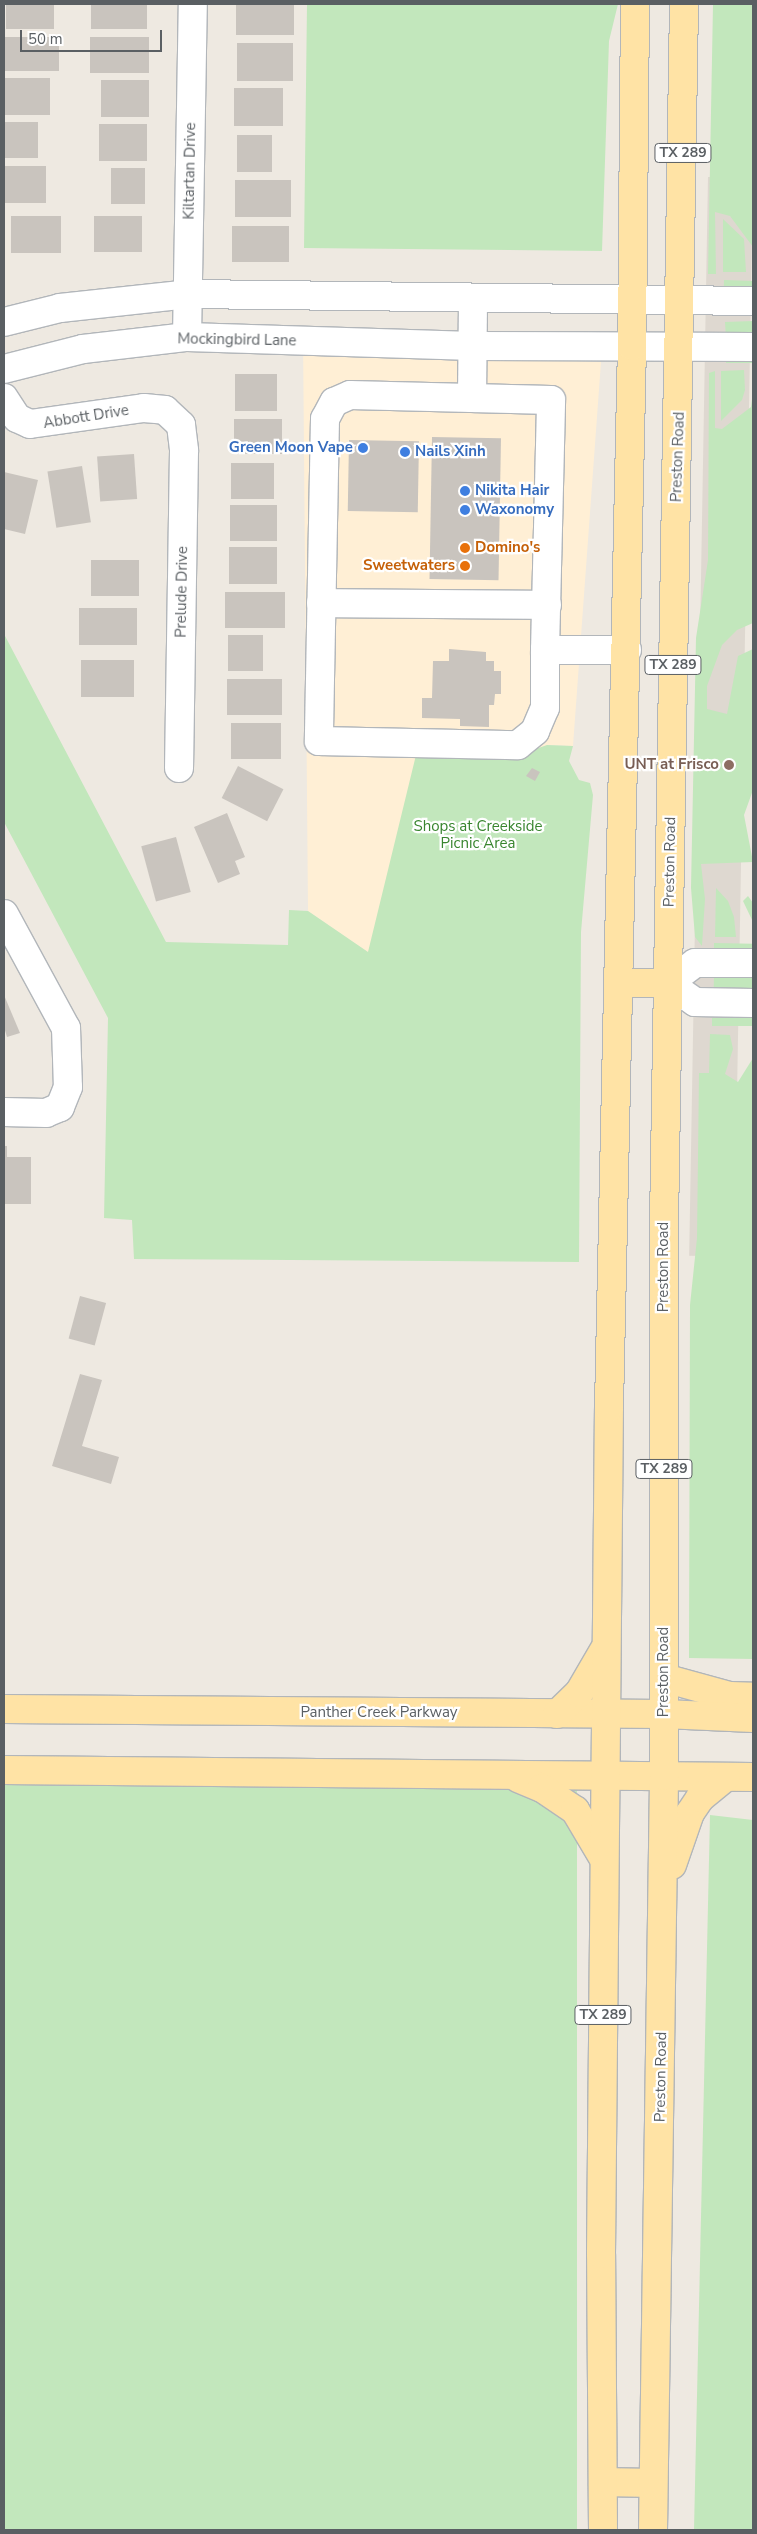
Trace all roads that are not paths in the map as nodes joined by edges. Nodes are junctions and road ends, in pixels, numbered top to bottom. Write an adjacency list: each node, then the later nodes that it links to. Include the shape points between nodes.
1 (193, 4): 4 (street, Kiltartan Drive)
2 (635, 4): 6 (main road, TX 289)
3 (684, 4): 7 (main road, Preston Road / TX 289)
4 (188, 294): 5 (street); 9 (street, via 60,308); 10 (street, Kiltartan Drive)
5 (473, 299): 6 (street); 11 (street)
6 (632, 301): 7 (street); 12 (main road, TX 289)
7 (680, 302): 8 (street); 13 (main road, Preston Road / TX 289)
8 (753, 302)
9 (4, 322)
10 (187, 337): 11 (street, Mockingbird Lane); 15 (street, Mockingbird Lane, via 83,349)
11 (473, 346): 12 (street, Mockingbird Lane); 17 (street)
12 (632, 346): 13 (street, Mockingbird Lane); 22 (main road, TX 289)
13 (680, 347): 14 (street, Mockingbird Lane); 27 (main road, Preston Road / TX 289)
14 (753, 347)
15 (4, 369)
16 (4, 398): 18 (street, Abbott Drive, via 17,418 30,424 144,408 165,410)
17 (472, 398): 19 (street, via 350,395 334,402 325,418); 20 (street, via 550,400)
18 (177, 418): 23 (street, Prelude Drive, via 184,440)
19 (321, 602): 20 (street); 21 (street, via 319,741 518,745 535,731 545,708)
20 (546, 605): 21 (street)
21 (546, 650): 22 (street)
22 (626, 650): 26 (main road, TX 289)
23 (179, 768)
24 (4, 914): 29 (street, via 66,1028 68,1078 66,1100 60,1107 46,1112)
25 (753, 963): 27 (street, via 695,963)
26 (620, 983): 27 (main road); 30 (main road, TX 289)
27 (668, 983): 28 (street, via 695,1002); 31 (main road, Preston Road / TX 289, via 664,1223)
28 (753, 1003)
29 (4, 1112)
30 (606, 1644): 34 (main road, via 589,1679); 35 (main road, TX 289)
31 (664, 1678): 32 (main road, via 730,1696); 36 (main road, Preston Road / TX 289)
32 (753, 1697)
33 (4, 1709): 34 (main road, Panther Creek Parkway)
34 (557, 1714): 35 (main road, Panther Creek Parkway)
35 (606, 1714): 36 (main road, Panther Creek Parkway); 40 (main road, TX 289)
36 (664, 1714): 37 (main road, Panther Creek Parkway); 41 (main road, Preston Road / TX 289)
37 (753, 1718)
38 (4, 1770): 39 (main road)
39 (508, 1774): 40 (main road); 44 (main road, via 542,1788 575,1810)
40 (605, 1775): 41 (main road); 44 (main road, TX 289)
41 (664, 1776): 42 (main road); 45 (main road, Preston Road / TX 289)
42 (726, 1777): 43 (main road); 45 (main road, via 700,1798 690,1812)
43 (753, 1777)
44 (604, 1860): 46 (main road, TX 289)
45 (663, 1898): 47 (main road, Preston Road / TX 289)
46 (604, 2482): 47 (main road); 48 (main road, TX 289)
47 (653, 2483): 49 (main road, Preston Road / TX 289)
48 (603, 2530)
49 (653, 2530)

